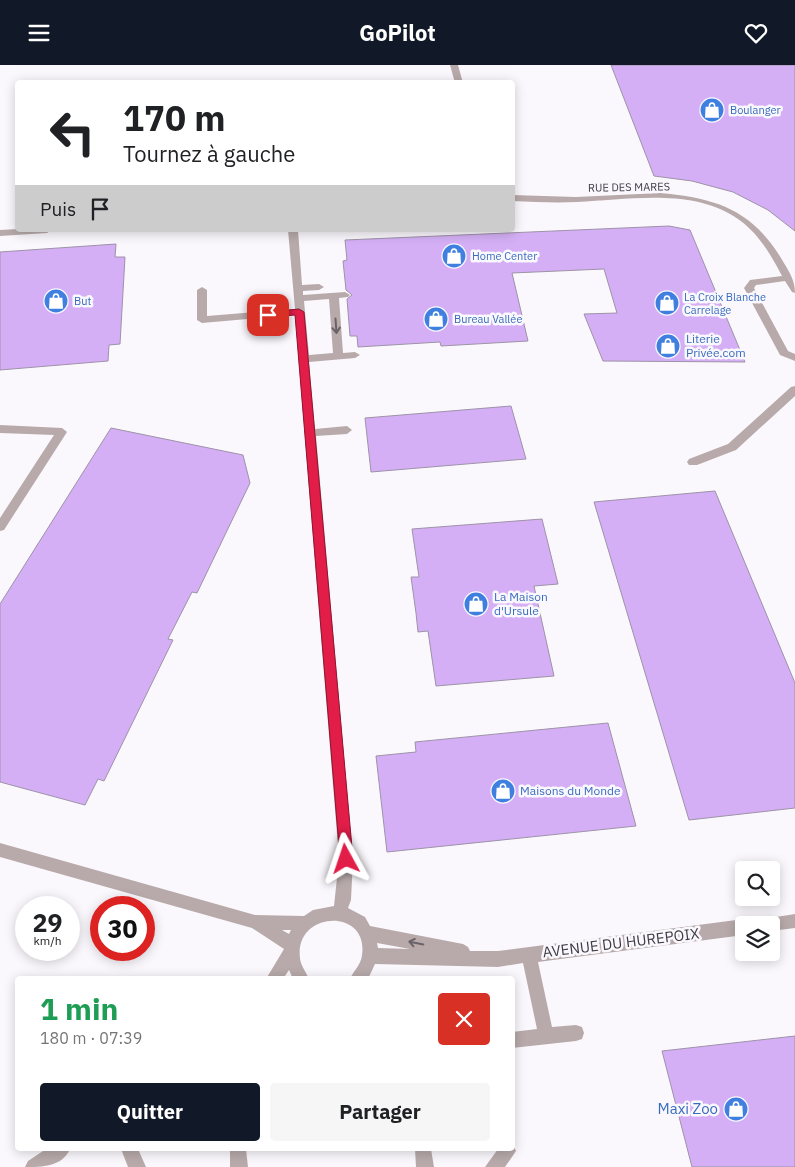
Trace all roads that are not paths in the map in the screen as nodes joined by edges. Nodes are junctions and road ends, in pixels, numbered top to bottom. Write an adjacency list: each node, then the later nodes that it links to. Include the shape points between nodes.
1 (454, 65): 2 (street)
2 (458, 80)
3 (515, 198): 8 (street, RUE DES MARES, via 551,201 679,197 734,213 759,232)
4 (16, 232): 6 (street)
5 (293, 232): 13 (street)
6 (0, 233)
7 (780, 243): 8 (street)
8 (768, 245): 9 (street, RUE DES MARES, via 778,267)
9 (788, 278): 12 (street, RUE DES MARES); 20 (street, via 753,282 749,288 784,353)
10 (319, 287): 13 (street)
11 (202, 290): 16 (street, via 202,320)
12 (795, 290)
13 (298, 293): 15 (street); 16 (street)
14 (345, 295): 15 (street)
15 (334, 296): 18 (street, one-way to 18)
16 (299, 312): 19 (street)
17 (355, 355): 18 (street)
18 (338, 356): 19 (street)
19 (304, 359): 24 (street)
20 (795, 359)
21 (795, 390): 25 (street, via 732,447)
22 (0, 429): 26 (street, via 62,432)
23 (347, 430): 24 (street)
24 (310, 433): 28 (street, via 346,859)
25 (693, 462)
26 (0, 527)
27 (0, 850): 30 (street)
28 (339, 912): 31 (street, via 326,912); 34 (street, via 355,919)
29 (795, 921): 32 (street)
30 (255, 922): 31 (street); 35 (street)
31 (304, 923): 35 (street, via 296,933)
32 (780, 923)
33 (735, 928): 36 (street, AVENUE DU HUREPOIX)
34 (367, 933): 37 (street); 38 (street, AVENUE DU HUREPOIX, one-way to 34)
35 (291, 949): 39 (street); 40 (street)
36 (529, 955): 38 (street, AVENUE DU HUREPOIX); 43 (street)
37 (370, 956): 38 (street, AVENUE DU HUREPOIX); 41 (street)
38 (498, 959)
39 (276, 976)
40 (299, 976)
41 (360, 976)
42 (576, 1033): 43 (street)
43 (546, 1036): 44 (street)
44 (515, 1040)
45 (58, 1151): 50 (street)
46 (130, 1151): 51 (street)
47 (238, 1151): 52 (street)
48 (423, 1151): 53 (street)
49 (507, 1151): 54 (street)
50 (34, 1167)
51 (137, 1167)
52 (239, 1167)
53 (425, 1167)
54 (494, 1167)

